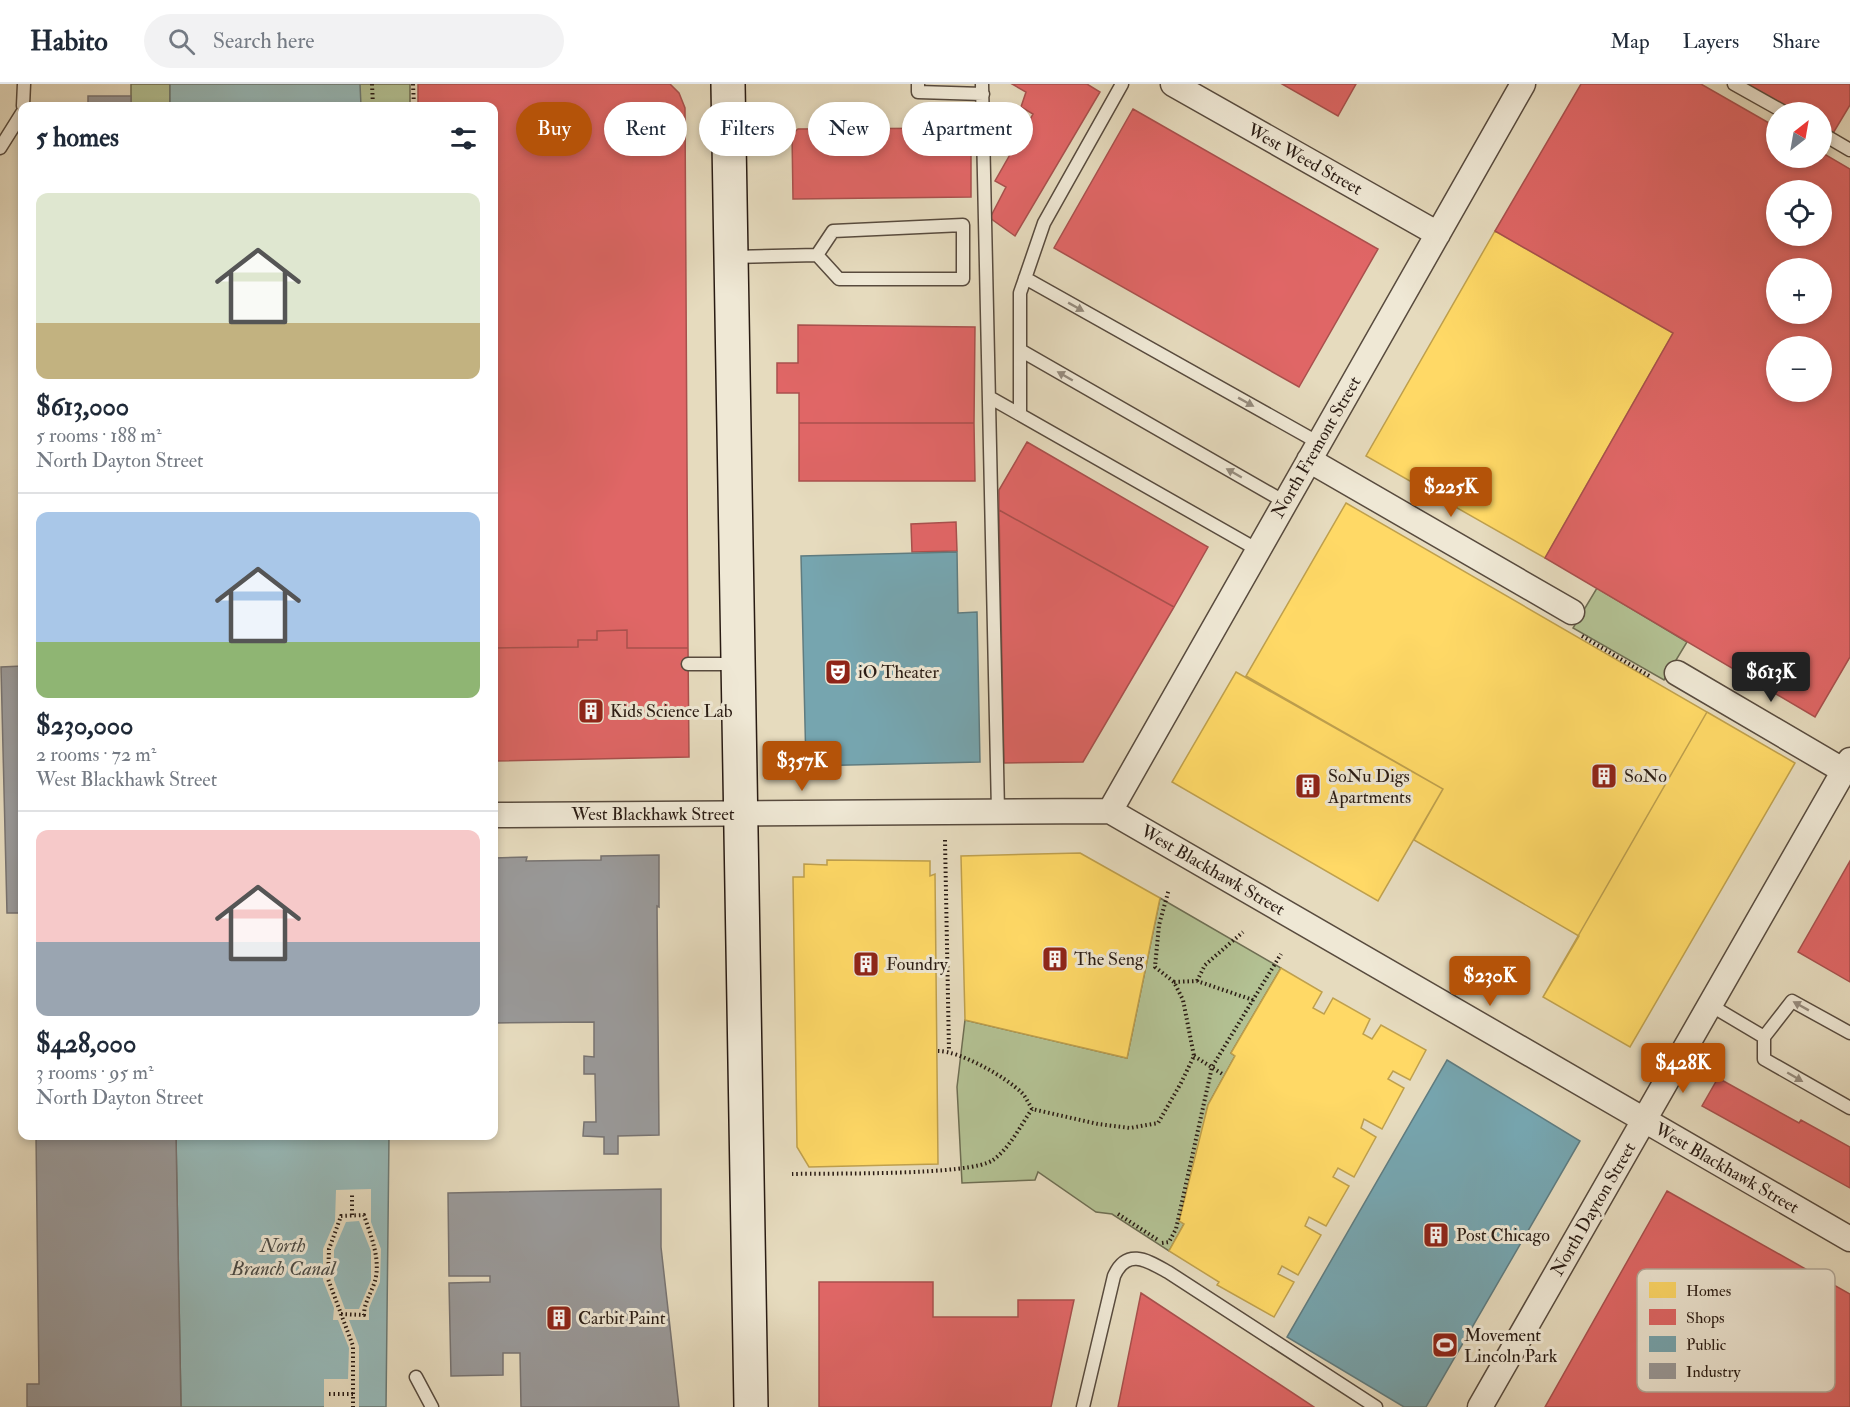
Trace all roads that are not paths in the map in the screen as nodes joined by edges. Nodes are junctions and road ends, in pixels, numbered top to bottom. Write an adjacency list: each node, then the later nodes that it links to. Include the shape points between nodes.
1 (24, 84): 9 (lane)
2 (728, 84): 17 (street)
3 (918, 84): 8 (lane, via 918,92)
4 (1122, 84): 18 (lane, via 1044,223)
5 (1174, 84): 15 (street, West Weed Street)
6 (1523, 84): 15 (street, North Fremont Street)
7 (1734, 84): 10 (lane)
8 (983, 89): 20 (lane)
9 (23, 102)
10 (1766, 102)
11 (18, 119): 13 (lane)
12 (1832, 140): 14 (lane)
13 (0, 148)
14 (1850, 150)
15 (1438, 234): 22 (street, North Fremont Street)
16 (817, 255): 16 (lane, via 839,279 963,279 963,225 833,231); 17 (lane)
17 (731, 257): 27 (street)
18 (1025, 278): 19 (lane, via 1020,293); 22 (lane, one-way to 22)
19 (1020, 350): 21 (lane); 23 (lane, one-way to 19)
20 (989, 397): 21 (lane); 30 (lane)
21 (1020, 414): 24 (lane)
22 (1314, 451): 23 (street, North Fremont Street); 25 (street)
23 (1285, 502): 24 (street, North Fremont Street)
24 (1258, 550): 31 (street, North Fremont Street)
25 (1572, 612)
26 (688, 664): 27 (lane)
27 (738, 664): 32 (street)
28 (1677, 673): 29 (street)
29 (1847, 766): 34 (street, North Dayton Street)
30 (998, 811): 31 (street, West Blackhawk Street); 32 (street, West Blackhawk Street)
31 (1110, 811): 38 (street, West Blackhawk Street)
32 (741, 813): 33 (street, West Blackhawk Street); 42 (street)
33 (498, 815)
34 (1710, 1005): 36 (lane); 38 (street, North Dayton Street)
35 (1850, 1033): 36 (lane, one-way to 36, via 1792,1001)
36 (1764, 1036): 37 (lane, one-way to 37, via 1764,1059)
37 (1850, 1108)
38 (1644, 1119): 39 (street, West Blackhawk Street); 45 (street, North Dayton Street)
39 (1850, 1239)
40 (416, 1377): 41 (lane)
41 (432, 1407)
42 (751, 1407)
43 (1083, 1407): 44 (lane, via 1114,1276 1118,1266 1131,1259 1147,1260 1168,1272)
44 (1376, 1407)
45 (1480, 1407)

